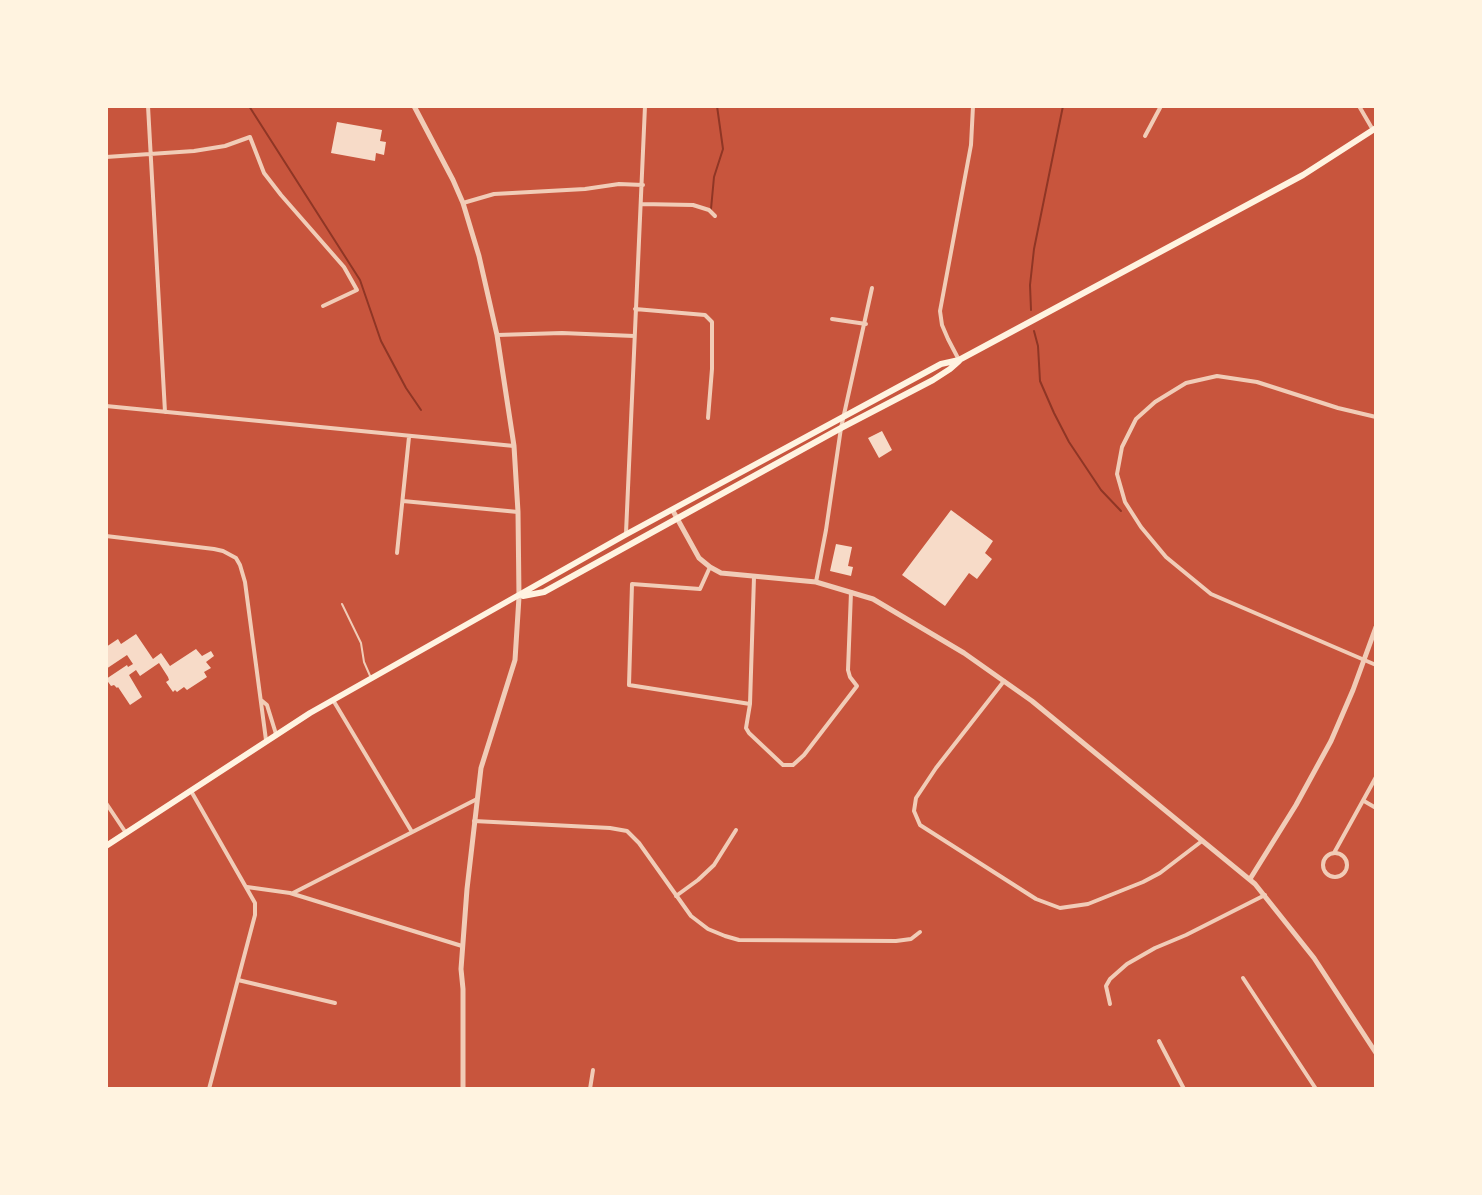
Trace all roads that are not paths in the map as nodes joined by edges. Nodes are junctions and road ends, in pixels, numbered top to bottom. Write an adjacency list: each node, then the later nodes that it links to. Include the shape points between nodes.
1 (148, 106): 9 (street)
2 (414, 106): 12 (street)
3 (645, 106): 11 (street)
4 (973, 106): 22 (street, via 971,145 940,311)
5 (1161, 106): 8 (street)
6 (1359, 106): 7 (street)
7 (1374, 129): 22 (main road, via 1303,175)
8 (1145, 136)
9 (151, 154): 10 (street); 16 (street, via 225,146 250,137 264,173 338,259 357,290); 24 (street)
10 (106, 157)
11 (643, 185): 12 (street, via 494,194); 13 (street)
12 (463, 203): 20 (street)
13 (641, 204): 14 (street, via 693,205); 17 (street)
14 (715, 216)
15 (872, 288): 19 (street)
16 (323, 306)
17 (635, 309): 21 (street); 27 (street, via 705,315 712,322)
18 (832, 319): 19 (street)
19 (866, 324): 25 (street)
20 (497, 335): 21 (street); 30 (street)
21 (634, 336): 35 (street)
22 (959, 360): 25 (main road, via 941,364); 28 (main road, via 933,380)
23 (106, 406): 24 (street)
24 (165, 412): 29 (street)
25 (844, 417): 28 (street); 32 (main road)
26 (1376, 417): 45 (street, via 1257,382 1217,376 1186,383 1136,419 1122,447 1117,474 1125,502 1141,527 1166,557 1211,594)
27 (708, 418)
28 (841, 428): 34 (main road); 40 (street)
29 (409, 437): 30 (street); 31 (street)
30 (514, 446): 33 (street)
31 (403, 501): 33 (street); 37 (street)
32 (673, 511): 34 (street); 35 (main road)
33 (518, 512): 42 (street)
34 (677, 520): 38 (street); 42 (main road, via 544,592)
35 (625, 535): 42 (main road)
36 (106, 536): 49 (street, via 214,549 236,558 245,582)
37 (397, 553)
38 (710, 567): 39 (street); 51 (street, via 700,589 632,584 629,685)
39 (754, 576): 40 (street); 51 (street)
40 (816, 582): 41 (street)
41 (851, 592): 48 (street, via 916,624); 51 (street, via 848,670 857,686 793,765 783,765 749,733)
42 (519, 597): 47 (main road); 56 (street, via 515,660 481,768)
43 (342, 604): 47 (lane)
44 (1376, 627): 45 (street)
45 (1364, 660): 46 (street); 67 (street, via 1320,762)
46 (1376, 665)
47 (372, 679): 50 (main road)
48 (1004, 681): 64 (street); 64 (street, via 916,798 920,825 1036,899 1060,908 1088,904 1143,882)
49 (261, 700): 52 (street); 53 (street)
50 (333, 700): 52 (main road); 62 (street)
51 (750, 704)
52 (276, 734): 53 (main road)
53 (266, 740): 55 (main road)
54 (1376, 777): 57 (street)
55 (191, 791): 63 (main road); 68 (street)
56 (477, 799): 60 (street); 62 (street)
57 (1364, 801): 59 (street); 66 (street)
58 (106, 803): 63 (street)
59 (1376, 808)
60 (474, 821): 71 (street, via 627,831); 73 (street)
61 (736, 830): 71 (street, via 714,865)
62 (412, 832): 69 (street)
63 (126, 833): 65 (main road)
64 (1203, 840): 67 (street)
65 (106, 846)
66 (1334, 853): 66 (street, via 1323,864 1335,877 1346,872 1348,864)
67 (1250, 879): 70 (street)
68 (247, 887): 69 (street); 75 (street, via 255,915)
69 (290, 893): 73 (street)
70 (1265, 895): 77 (street, via 1127,964 1106,986); 79 (street)
71 (676, 896): 72 (street, via 708,929 739,940 896,941)
72 (920, 932)
73 (462, 946): 83 (street)
74 (1243, 978): 86 (street)
75 (238, 980): 76 (street); 82 (street)
76 (335, 1003)
77 (1110, 1004)
78 (1159, 1041): 85 (street)
79 (1373, 1042): 80 (street)
80 (1376, 1053)
81 (593, 1070): 84 (street)
82 (209, 1089)
83 (463, 1089)
84 (590, 1089)
85 (1184, 1089)
86 (1316, 1089)

